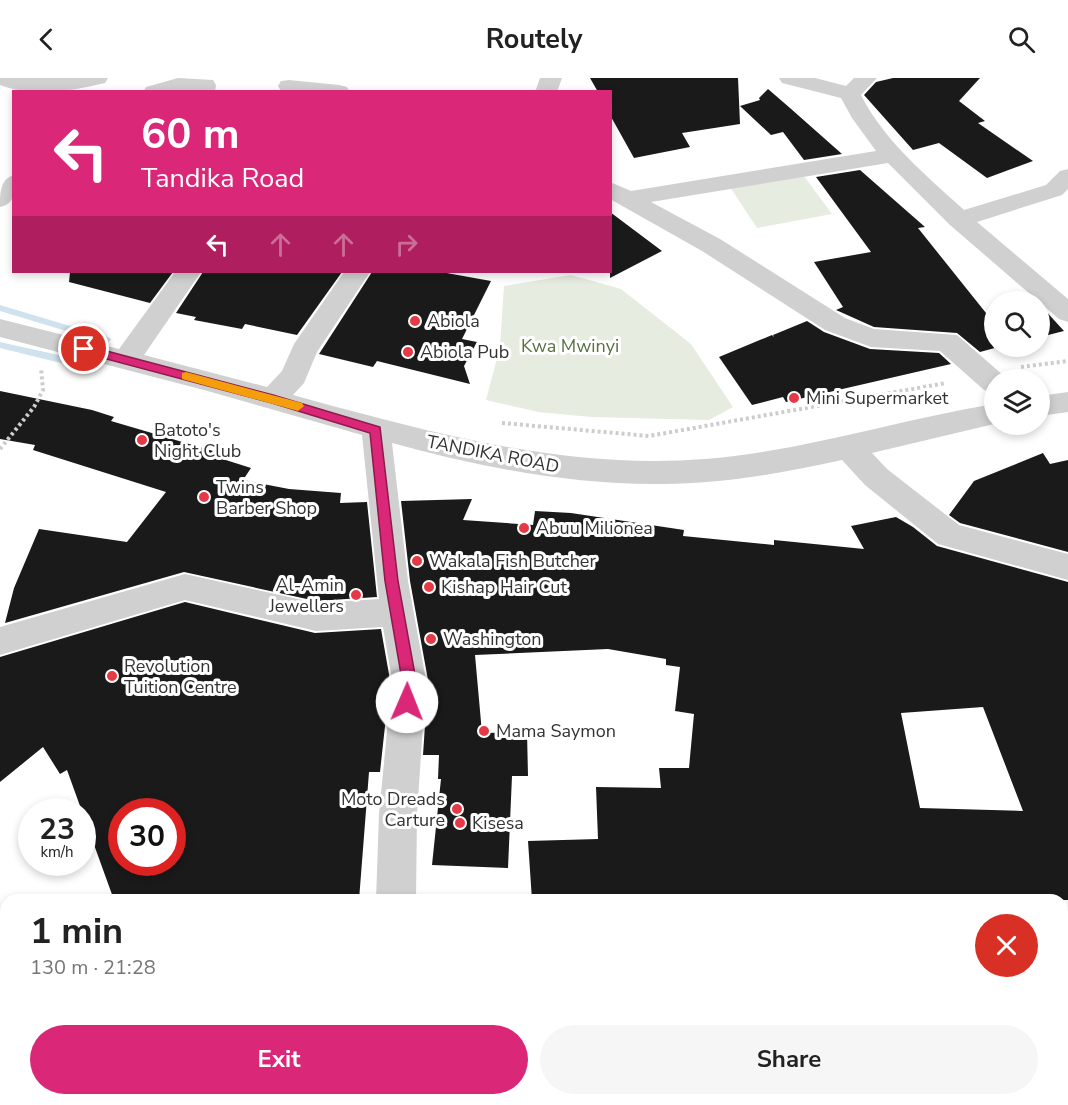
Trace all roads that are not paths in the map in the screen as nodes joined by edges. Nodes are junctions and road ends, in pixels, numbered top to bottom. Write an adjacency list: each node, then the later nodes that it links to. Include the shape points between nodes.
1 (1, 78): 2 (street, via 20,85 48,86)
2 (97, 78)
3 (790, 78): 5 (street)
4 (289, 85): 8 (street)
5 (858, 86): 9 (street, via 858,113)
6 (162, 90): 7 (street, via 191,83 205,85)
7 (204, 90)
8 (325, 90)
9 (892, 155): 12 (street); 14 (street)
10 (1068, 176): 14 (street, via 1054,190)
11 (12, 185): 13 (street)
12 (618, 194): 20 (street, via 711,245 836,324 871,338 947,342)
13 (0, 200)
14 (959, 220): 17 (street)
15 (187, 273): 19 (street, via 138,338)
16 (356, 273): 21 (street, via 304,351 294,376)
17 (1068, 313)
18 (0, 328): 19 (street, TANDIKA ROAD)
19 (127, 360): 21 (street, TANDIKA ROAD)
20 (984, 373)
21 (273, 399): 25 (street, TANDIKA ROAD)
22 (1068, 402): 23 (street)
23 (1050, 405)
24 (984, 416): 26 (street, TANDIKA ROAD)
25 (376, 430): 26 (street, TANDIKA ROAD, via 512,460 595,471 662,473 754,466); 28 (street)
26 (848, 447): 27 (street, via 892,491 949,535)
27 (1068, 568)
28 (397, 612): 29 (street, via 316,617 185,587); 30 (street, via 409,680)
29 (0, 641)
30 (396, 894)

